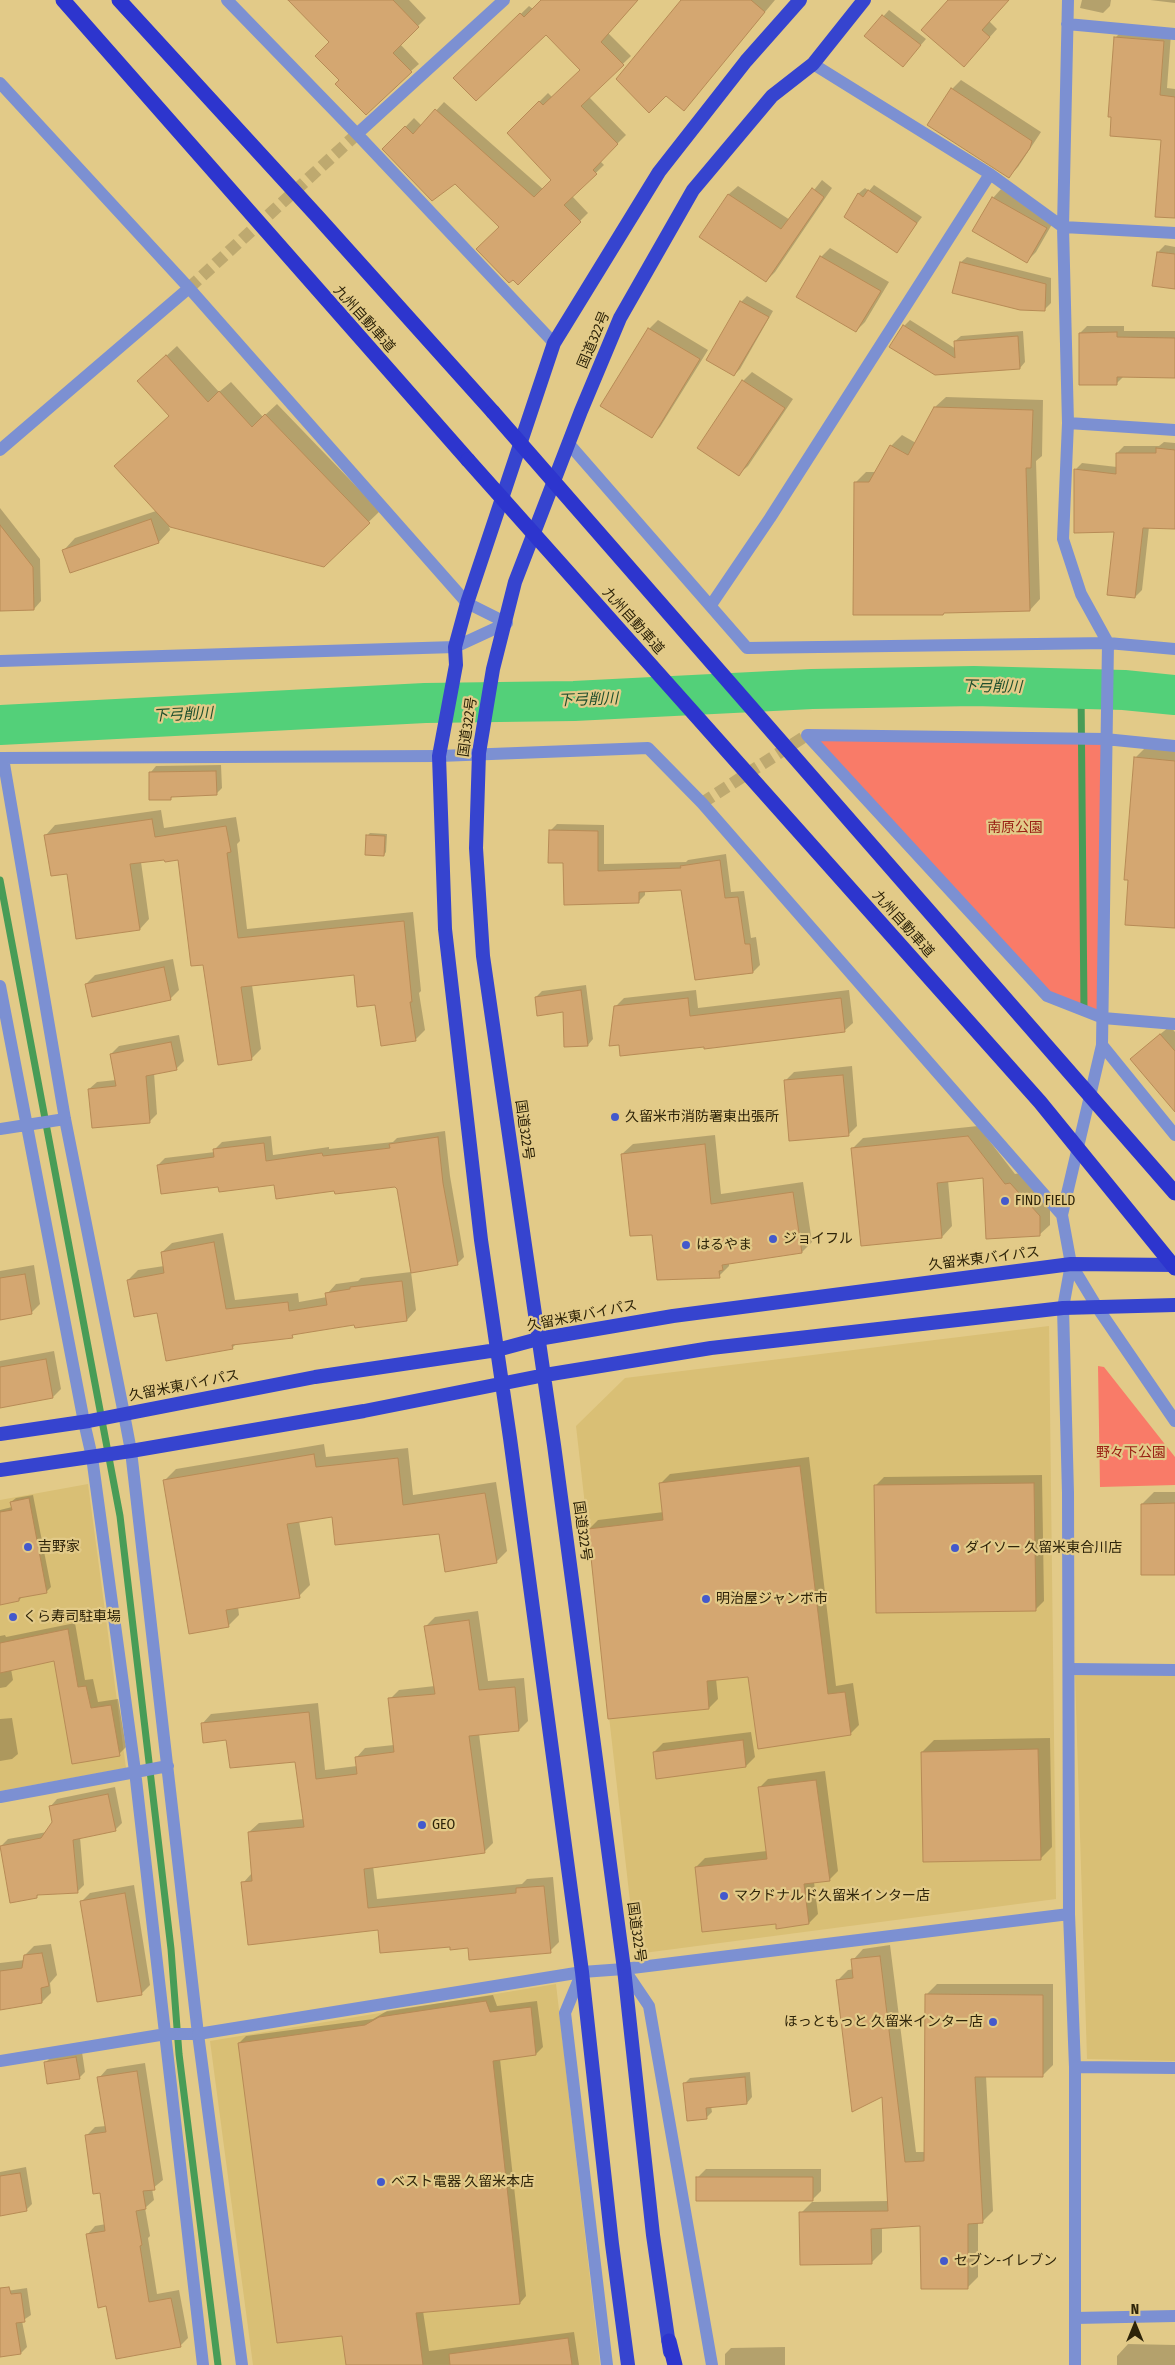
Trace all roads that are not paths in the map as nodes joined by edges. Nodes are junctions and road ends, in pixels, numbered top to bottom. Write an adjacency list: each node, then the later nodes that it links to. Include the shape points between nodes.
1 (63, 0): 45 (highway, 九州自動車道, bridge, via 1040,1102)
2 (119, 0): 42 (highway, 九州自動車道, bridge, via 493,412)
3 (227, 0): 12 (street)
4 (504, 0): 12 (street)
5 (800, 0): 17 (highway, 国道322号, via 746,61 658,172)
6 (864, 0): 10 (highway, 国道322号)
7 (1068, 0): 8 (street)
8 (1067, 24): 9 (street); 14 (street)
9 (1175, 34)
10 (813, 64): 13 (street); 20 (highway, 国道322号, via 772,96 693,190 620,318)
11 (0, 84): 16 (street)
12 (357, 134): 17 (street)
13 (990, 174): 14 (street); 23 (street)
14 (1063, 227): 15 (street); 18 (street)
15 (1175, 234)
16 (189, 288): 21 (street); 22 (street)
17 (554, 343): 22 (highway, 国道322号)
18 (1068, 423): 19 (street); 25 (street, via 1063,539 1081,594)
19 (1175, 430)
20 (569, 444): 23 (street); 24 (highway, 国道322号, via 515,582)
21 (0, 450)
22 (467, 603): 24 (street); 26 (highway, 国道322号)
23 (711, 605): 25 (street, via 747,648)
24 (507, 622): 26 (street); 31 (highway, 国道322号, via 493,669)
25 (1108, 643): 27 (street); 29 (street)
26 (455, 647): 28 (street); 32 (highway, 国道322号, via 456,664)
27 (1175, 649)
28 (0, 661)
29 (1105, 739): 30 (street); 35 (street); 35 (street, via 807,735 1048,996)
30 (1175, 746)
31 (479, 753): 32 (street); 43 (street, via 648,748 702,803); 49 (highway, 国道322号, via 476,848 483,956)
32 (439, 756): 33 (street); 50 (highway, 国道322号, via 445,929)
33 (1, 758): 38 (street)
34 (0, 986): 39 (street)
35 (1102, 1018): 36 (street); 37 (street)
36 (1175, 1024)
37 (1102, 1045): 41 (street); 43 (street)
38 (65, 1119): 39 (street); 53 (street)
39 (26, 1125): 40 (street); 55 (street)
40 (0, 1129)
41 (1175, 1135)
42 (1175, 1193)
43 (1062, 1215): 44 (street)
44 (1071, 1264): 45 (highway, 久留米東バイパス); 47 (street); 48 (street); 49 (highway, 久留米東バイパス, via 673,1316)
45 (1175, 1266)
46 (1175, 1304): 47 (highway)
47 (1096, 1307): 48 (highway); 54 (street)
48 (1063, 1308): 51 (highway, via 711,1348); 60 (street)
49 (538, 1340): 50 (highway, 久留米東バイパス); 51 (highway, 国道322号)
50 (496, 1350): 52 (highway, 国道322号); 53 (highway, 久留米東バイパス, via 315,1377)
51 (545, 1375): 52 (highway); 66 (highway, 国道322号)
52 (502, 1384): 57 (highway); 67 (highway, 国道322号)
53 (120, 1415): 55 (highway, 久留米東バイパス); 57 (street)
54 (1175, 1421)
55 (87, 1422): 56 (highway, 久留米東バイパス); 58 (street)
56 (0, 1434)
57 (127, 1452): 58 (highway); 62 (street)
58 (93, 1457): 59 (highway); 63 (street)
59 (0, 1470)
60 (1070, 1669): 61 (street); 65 (street)
61 (1175, 1670)
62 (168, 1766): 63 (street); 69 (street)
63 (135, 1771): 64 (street); 68 (street)
64 (0, 1796)
65 (1069, 1914): 66 (street); 71 (street)
66 (624, 1969): 67 (street); 75 (highway, 国道322号, via 653,2236); 81 (street, via 649,2006)
67 (582, 1972): 69 (street); 78 (street, via 565,2013); 79 (highway, 国道322号)
68 (166, 2034): 69 (street); 70 (street); 76 (street)
69 (198, 2034): 77 (street)
70 (0, 2061)
71 (1075, 2066): 72 (street); 74 (street)
72 (1175, 2068)
73 (1175, 2316): 74 (street)
74 (1075, 2318): 82 (street)
75 (669, 2341): 80 (highway)
76 (203, 2365)
77 (242, 2365)
78 (607, 2365)
79 (628, 2365)
80 (674, 2365)
81 (712, 2365)
82 (1075, 2365)

